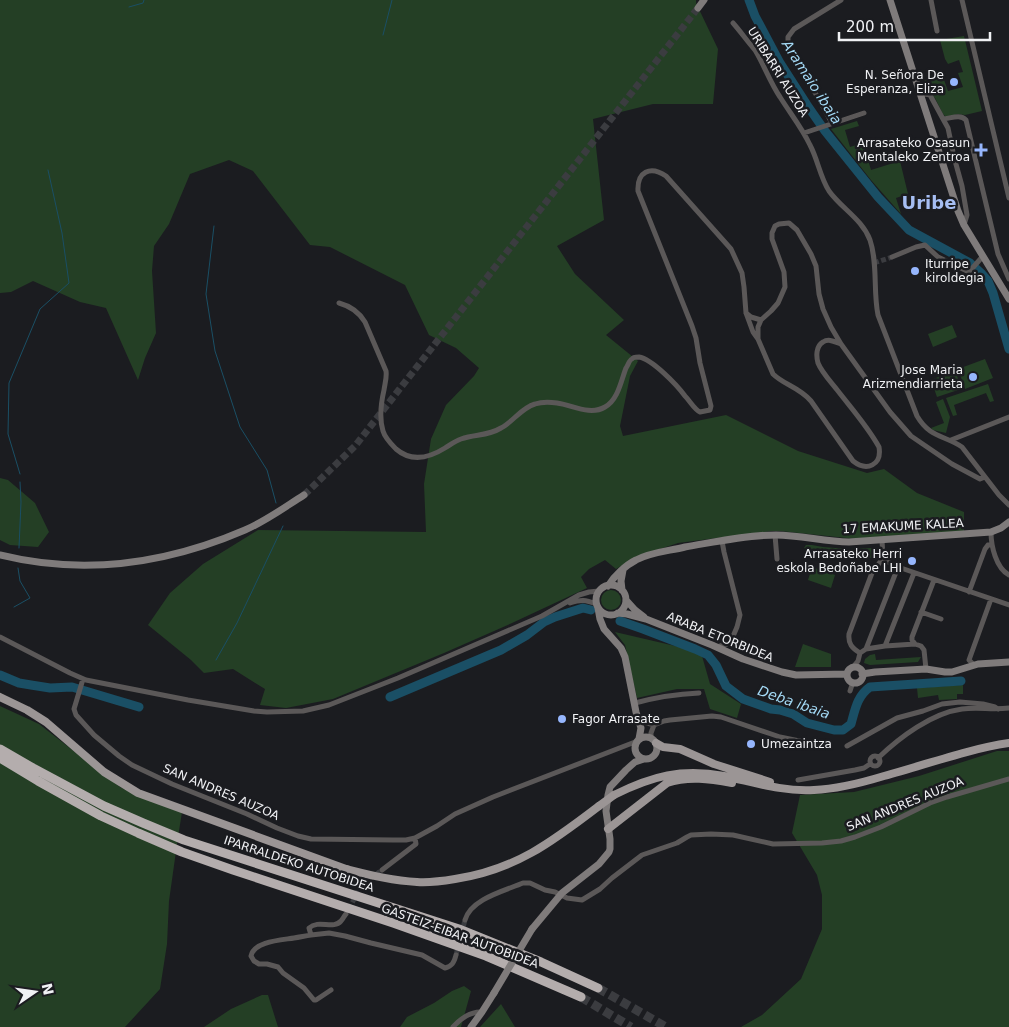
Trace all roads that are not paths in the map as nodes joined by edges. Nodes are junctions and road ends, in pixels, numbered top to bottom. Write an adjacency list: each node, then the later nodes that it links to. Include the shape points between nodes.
1 (704, 0): 6 (street)
2 (841, 0): 12 (street, via 794,29 788,37 788,44)
3 (890, 0): 9 (street)
4 (931, 0): 8 (street)
5 (962, 0): 14 (street)
6 (698, 8)
7 (733, 23): 13 (street, URIBARRI AUZOA, via 755,50 779,96)
8 (937, 31)
9 (921, 95): 11 (street, via 930,95); 15 (street)
10 (864, 113): 12 (street)
11 (943, 119): 15 (street, via 962,186 967,215); 18 (street, via 960,116 966,120 998,254)
12 (832, 123): 13 (street)
13 (804, 133): 29 (street, URIBARRI AUZOA, via 829,190 861,224 870,241 878,315 917,416 934,435)
14 (1009, 198)
15 (964, 225): 16 (street)
16 (983, 256): 17 (street, via 969,272 938,257 925,244); 19 (street)
17 (892, 257)
18 (1009, 279)
19 (1009, 299)
20 (339, 303): 21 (street, via 349,306 363,318 386,371 381,416 383,432 398,450 414,458 437,453 464,438 490,434 535,404 556,402 594,411 603,408 613,399 632,359 637,357 662,372 696,410 710,410 696,338 638,191 640,177 649,171 655,170 666,176 731,249 742,273)
21 (746, 313): 22 (street); 24 (street)
22 (761, 320): 23 (street, via 778,303 785,287 784,272 772,233 775,226 789,223 797,230 816,266 819,294); 24 (street)
23 (831, 327): 25 (street); 26 (street)
24 (758, 339): 25 (street, via 773,374 806,394 854,461 868,467 879,458 880,447 818,363 818,347)
25 (829, 340): 26 (street)
26 (841, 344): 31 (street, via 911,436 980,479)
27 (1009, 417): 28 (street)
28 (967, 434): 29 (street); 30 (street)
29 (950, 440): 30 (street, URIBARRI AUZOA)
30 (966, 452): 31 (street, URIBARRI AUZOA)
31 (985, 477): 33 (street, URIBARRI AUZOA)
32 (304, 495): 40 (street, via 247,529 158,558 113,565 68,565)
33 (1009, 505)
34 (1009, 522): 35 (street, 17 EMAKUME KALEA)
35 (991, 532): 37 (street, 17 EMAKUME KALEA); 39 (street)
36 (775, 535): 37 (street, 17 EMAKUME KALEA, via 837,542); 38 (street, 17 EMAKUME KALEA); 42 (street)
37 (882, 540): 41 (street)
38 (724, 541): 45 (street, 17 EMAKUME KALEA, via 645,556); 65 (street, via 740,615)
39 (992, 544): 48 (street, via 998,565); 53 (street, via 983,552)
40 (0, 554)
41 (883, 558): 44 (street); 46 (street)
42 (777, 560)
43 (853, 566): 46 (street)
44 (898, 568): 47 (street); 69 (street)
45 (623, 570): 50 (street, 17 EMAKUME KALEA); 51 (street)
46 (872, 573): 70 (street, via 848,640)
47 (914, 573): 49 (street); 67 (street)
48 (1009, 575)
49 (934, 580): 53 (street); 59 (street)
50 (608, 586): 51 (street); 52 (street)
51 (622, 590): 55 (street)
52 (599, 591): 56 (street, via 579,595); 58 (street)
53 (968, 592): 54 (street)
54 (991, 598): 57 (street); 73 (street, via 969,660)
55 (626, 600): 60 (street, via 624,608); 61 (street, ARABA ETORBIDEA)
56 (562, 605): 58 (street, via 585,600); 78 (street, via 373,688 303,711 267,712)
57 (1009, 605)
58 (598, 606): 60 (street, via 604,613); 63 (street, via 604,629)
59 (921, 612): 62 (street); 66 (street, via 912,637)
60 (615, 614): 61 (street, ARABA ETORBIDEA); 63 (street, via 607,622)
61 (646, 619): 68 (street, ARABA ETORBIDEA)
62 (941, 619)
63 (610, 634): 83 (street, via 625,657)
64 (0, 636): 78 (street)
65 (731, 641): 68 (street); 71 (street)
66 (915, 644): 67 (street); 75 (street, via 924,650)
67 (885, 646): 69 (street)
68 (716, 647): 71 (street, ARABA ETORBIDEA)
69 (866, 649): 70 (street)
70 (860, 653): 74 (street)
71 (734, 655): 76 (street, ARABA ETORBIDEA, via 796,675)
72 (1009, 662): 73 (street)
73 (974, 665): 75 (street, via 952,672)
74 (853, 667): 76 (street); 77 (street)
75 (926, 669): 77 (street)
76 (847, 674): 79 (street)
77 (862, 674): 79 (street, via 860,680)
78 (82, 682): 103 (street, SAN ANDRES AUZOA, via 74,709 82,724 126,761 146,772 278,828 311,838)
79 (853, 682): 80 (street)
80 (850, 692)
81 (699, 693): 83 (street, via 658,697)
82 (0, 697): 100 (main road, bridge, via 46,722 104,772 138,793 346,870 380,878 444,881 494,871 553,841 614,795 664,775 715,775)
83 (635, 704): 86 (street); 88 (street, via 641,728)
84 (1009, 708): 85 (street)
85 (998, 709): 91 (street, via 983,704 942,704 897,718); 99 (street, via 963,709 937,716 878,758 878,765)
86 (644, 722): 87 (street); 89 (street)
87 (654, 725): 89 (street); 92 (street, via 712,716 780,737)
88 (639, 739): 89 (street, SAN ANDRES AUZOA, via 645,736); 94 (street); 103 (street, SAN ANDRES AUZOA, via 493,797 455,814)
89 (652, 740): 96 (street, via 655,755); 101 (main road, via 663,747 680,749 724,768)
90 (1009, 743): 101 (main road, via 863,782)
91 (847, 746)
92 (828, 747)
93 (0, 749): 110 (highway, IPARRALDEKO AUTOBIDEA, via 142,824 485,939)
94 (634, 749): 96 (street, via 637,756); 97 (street)
95 (0, 758): 112 (highway, GASTEIZ-EIBAR AUTOBIDEA, via 101,816 173,848 486,956)
96 (644, 759): 97 (street)
97 (626, 770): 102 (street, via 610,787 606,811)
98 (1009, 779): 105 (street, SAN ANDRES AUZOA, via 930,803 841,841 773,844 733,835 691,835 678,844 642,855 582,900)
99 (798, 780)
100 (764, 785): 101 (main road); 102 (main road, via 695,778 677,780 661,787)
101 (800, 790)
102 (608, 829): 105 (street, via 610,849 606,856)
103 (416, 838): 104 (street, SAN ANDRES AUZOA, via 416,844)
104 (382, 870)
105 (559, 895): 107 (street, SAN ANDRES AUZOA, via 530,883 523,884 479,902 469,910); 113 (street, bridge, via 532,929)
106 (346, 914): 108 (street, via 336,925 313,924 309,928)
107 (465, 920)
108 (311, 935): 109 (street, via 329,933 345,936 422,955 445,968 455,962); 111 (street, via 262,945 252,952 252,958 261,965 278,967 314,1000)
109 (456, 955)
110 (598, 988)
111 (331, 990)
112 (581, 997)
113 (482, 1012): 114 (street, via 470,1014); 115 (street)
114 (453, 1027)
115 (470, 1027)

